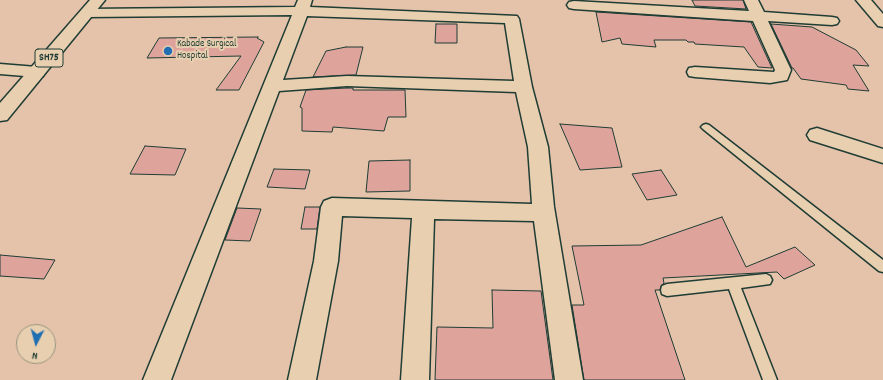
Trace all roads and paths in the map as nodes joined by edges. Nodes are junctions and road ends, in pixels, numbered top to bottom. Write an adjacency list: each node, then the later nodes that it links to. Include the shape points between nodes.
1 (751, 0): 6 (street)
2 (863, 0): 8 (street)
3 (574, 4): 6 (street)
4 (92, 6): 5 (street); 10 (main road, SH75)
5 (303, 6): 12 (street); 13 (street, via 512,19)
6 (760, 17): 7 (street); 11 (street, via 783,70 781,76 770,78)
7 (832, 21)
8 (883, 23)
9 (0, 69): 10 (street)
10 (37, 72): 14 (main road, SH75)
11 (695, 72)
12 (272, 86): 13 (street, via 347,81); 24 (street)
13 (523, 87): 18 (street, via 538,147)
14 (0, 115)
15 (706, 128): 20 (lane)
16 (817, 135): 17 (street)
17 (883, 156)
18 (543, 207): 19 (street, via 541,213); 27 (street)
19 (423, 209): 25 (street, via 332,207 326,260); 26 (street)
20 (883, 267)
21 (766, 280): 22 (lane)
22 (733, 283): 23 (lane); 28 (lane)
23 (667, 290)
24 (157, 380)
25 (302, 380)
26 (415, 380)
27 (569, 380)
28 (770, 380)

